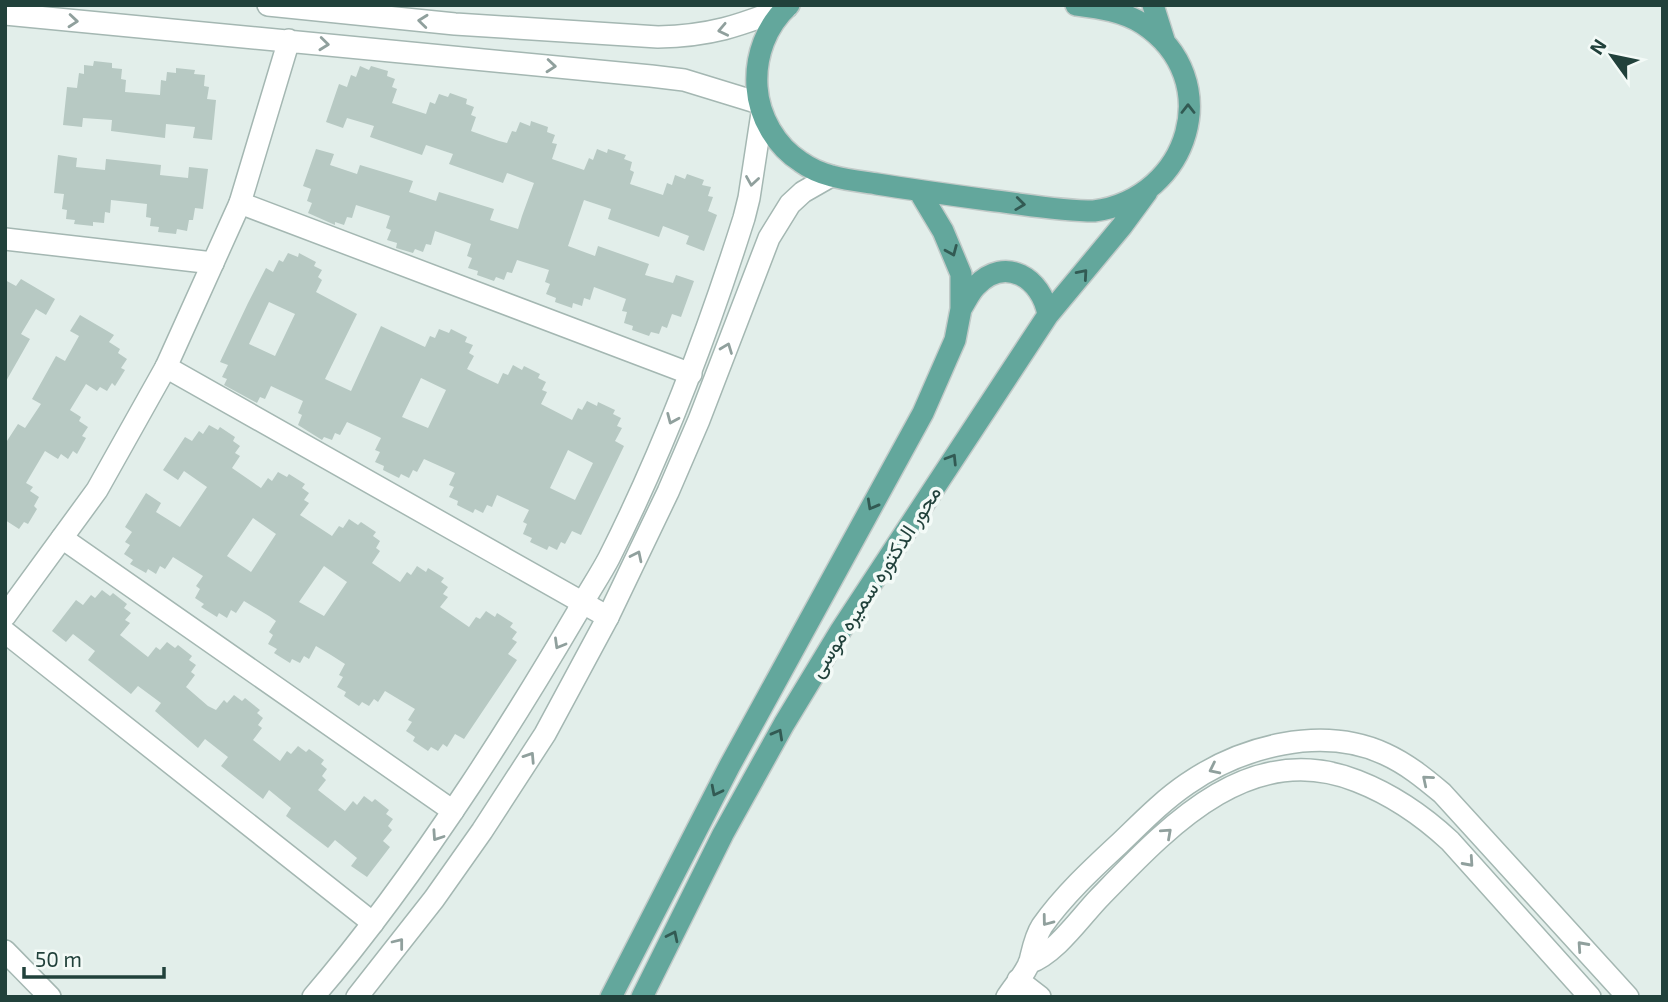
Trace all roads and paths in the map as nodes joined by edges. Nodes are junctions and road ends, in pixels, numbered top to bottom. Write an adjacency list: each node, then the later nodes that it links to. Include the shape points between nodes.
1 (268, 5): 6 (street, one-way to 1)
2 (1076, 5): 8 (main road, via 1131,17)
3 (1153, 5): 8 (main road)
4 (788, 6): 6 (street, one-way to 6, via 734,28 682,37); 10 (main road, via 770,27 760,51 756,77)
5 (5, 14): 7 (street, one-way to 7)
6 (455, 24): 9 (street)
7 (289, 40): 9 (street, one-way to 9); 14 (street)
8 (1165, 45): 13 (main road, one-way to 8, via 1169,170 1188,124 1182,74)
9 (452, 57): 10 (street, one-way to 10, via 684,80)
10 (761, 108): 11 (main road, via 778,142 789,153); 20 (street, one-way to 20, via 747,208)
11 (831, 176): 12 (main road); 24 (street, one-way to 11, via 699,420 769,238 790,204)
12 (919, 191): 13 (main road, one-way to 13, via 1094,211 1120,206); 17 (main road, محور الدكتوره سميره موسى, one-way to 17, via 954,253 961,274)
13 (1147, 192): 18 (main road, محور الدكتوره سميره موسى, one-way to 13)
14 (240, 203): 16 (street); 20 (street)
15 (5, 239): 16 (street)
16 (213, 263): 19 (street)
17 (961, 309): 18 (main road, via 977,285 1007,272 1024,276 1037,286); 35 (main road, محور الدكتوره سميره موسى, one-way to 35, via 955,340 923,413 729,767)
18 (1048, 314): 36 (main road, محور الدكتوره سميره موسى, one-way to 18, via 717,845 784,724)
19 (166, 367): 21 (street, via 97,490); 22 (street)
20 (691, 374): 22 (street, one-way to 22, via 634,506)
21 (62, 538): 23 (street); 26 (street)
22 (582, 603): 24 (street); 26 (street, one-way to 26)
23 (5, 616)
24 (608, 617): 34 (street, one-way to 24, via 482,831 545,734)
25 (5, 632): 29 (street)
26 (453, 811): 29 (street, one-way to 29)
27 (1116, 847): 28 (street); 31 (street, one-way to 31, via 1042,927); 39 (street, one-way to 27, via 1442,793 1415,770 1383,753 1349,743 1309,741 1235,758 1168,798)
28 (1133, 864): 31 (street); 38 (street, one-way to 38, via 1201,805 1240,782 1283,769 1340,774 1398,799 1426,818)
29 (373, 923): 33 (street)
30 (5, 951): 32 (street)
31 (1018, 980): 37 (street)
32 (50, 997)
33 (313, 997)
34 (357, 997)
35 (611, 997)
36 (642, 997)
37 (1040, 997)
38 (1590, 997)
39 (1628, 997)

